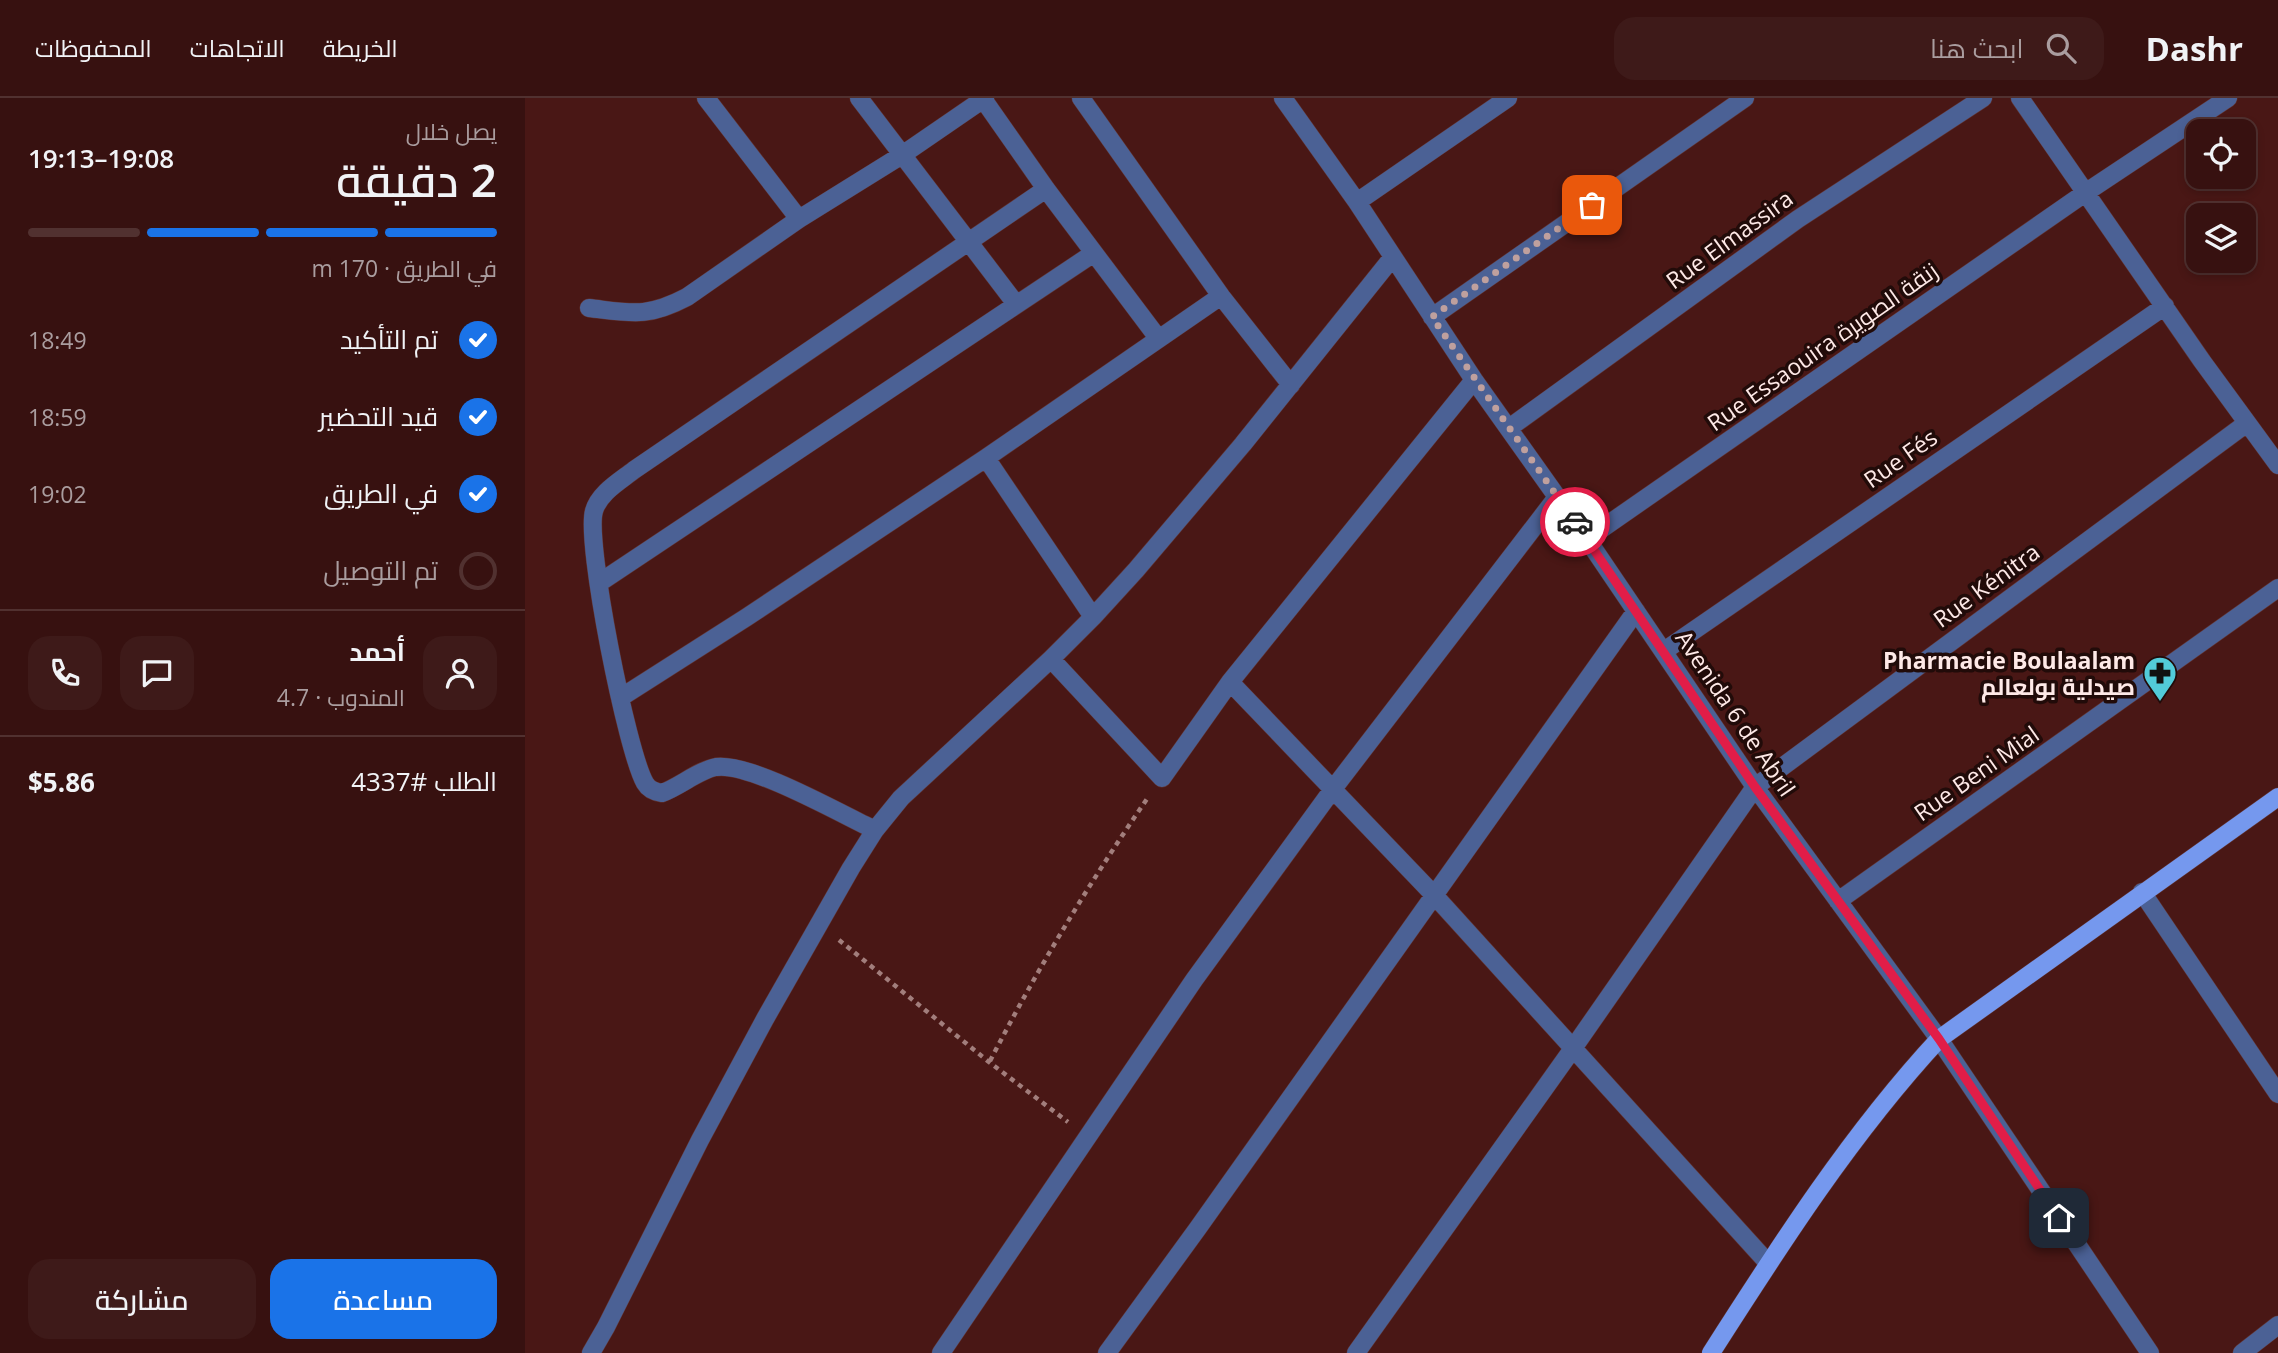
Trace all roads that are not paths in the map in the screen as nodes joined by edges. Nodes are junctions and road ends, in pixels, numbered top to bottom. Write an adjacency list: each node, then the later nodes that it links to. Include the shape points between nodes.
1 (706, 98): 15 (street)
2 (859, 98): 11 (street)
3 (1081, 98): 19 (street)
4 (1283, 98): 14 (street, Avenida 6 de Abril)
5 (1508, 98): 14 (street)
6 (1745, 98): 23 (street)
7 (1983, 98): 28 (street, Rue Elmassira, via 1798,219)
8 (2019, 98): 13 (street)
9 (2228, 98): 13 (street, Rue Essaouira زنقة الصويرة)
10 (984, 99): 11 (street); 12 (street)
11 (902, 155): 15 (street); 16 (street)
12 (1046, 189): 16 (street); 17 (street)
13 (2085, 193): 21 (street); 32 (street, Rue Essaouira زنقة الصويرة)
14 (1357, 202): 18 (street, Avenida 6 de Abril)
15 (799, 219): 22 (street, via 671,306 630,313)
16 (968, 243): 20 (street); 33 (street, via 634,470 600,498 592,518)
17 (1094, 253): 20 (street); 24 (street)
18 (1392, 258): 23 (street, Avenida 6 de Abril); 26 (street)
19 (1221, 296): 24 (street); 26 (street)
20 (1016, 304): 33 (street)
21 (2165, 306): 27 (street); 37 (street, Rue Fés)
22 (589, 308)
23 (1432, 317): 25 (street, Avenida 6 de Abril)
24 (1158, 338): 29 (street)
25 (1475, 380): 28 (street, Avenida 6 de Abril); 39 (street)
26 (1291, 385): 36 (street)
27 (2247, 423): 30 (street); 41 (street, Rue Kénitra)
28 (1509, 428): 31 (street, Avenida 6 de Abril)
29 (986, 458): 36 (street); 40 (street)
30 (2278, 465)
31 (1557, 496): 32 (street, Avenida 6 de Abril); 42 (street)
32 (1587, 539): 35 (street, Avenida 6 de Abril)
33 (599, 583): 40 (street)
34 (2278, 588): 47 (street, Rue Beni Mial)
35 (1636, 611): 37 (street, Avenida 6 de Abril); 46 (street)
36 (1093, 617): 38 (street)
37 (1664, 651): 41 (street, Avenida 6 de Abril)
38 (1051, 659): 39 (street, via 1162,778); 44 (street, via 901,798)
39 (1230, 682): 42 (street)
40 (620, 698): 44 (street, via 643,779 654,792 671,790 712,767 729,766 765,777)
41 (1755, 787): 47 (street, Avenida 6 de Abril); 49 (street, Rue Kénitra)
42 (1333, 789): 46 (street); 54 (street, via 1194,980)
43 (2278, 797): 45 (main road)
44 (875, 830): 53 (street, via 700,1140)
45 (2142, 892): 48 (main road); 50 (street)
46 (1434, 895): 49 (street); 55 (street)
47 (1838, 901): 48 (street, Avenida 6 de Abril)
48 (1939, 1039): 51 (main road, via 1873,1115); 58 (street, Avenida 6 de Abril)
49 (1574, 1047): 51 (street); 56 (street, Rue Kénitra)
50 (2277, 1090)
51 (1768, 1263): 57 (main road)
52 (2278, 1325): 59 (street)
53 (591, 1353)
54 (941, 1353)
55 (1107, 1353)
56 (1356, 1353)
57 (1711, 1353)
58 (2150, 1353)
59 (2242, 1353)

